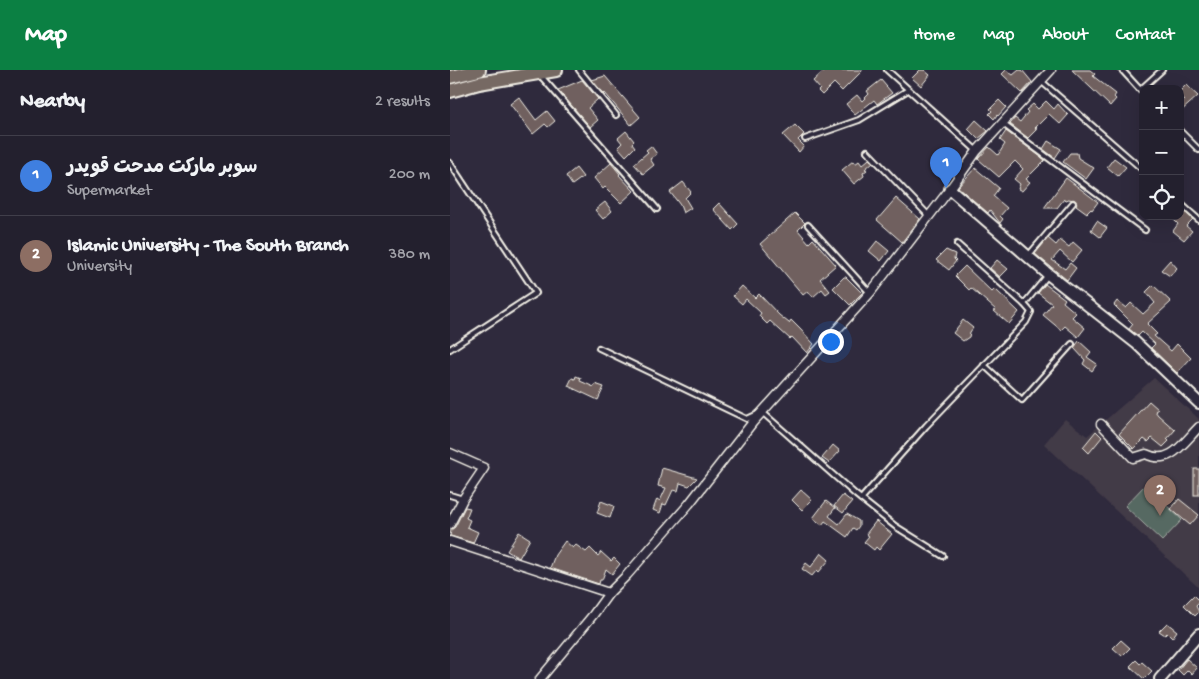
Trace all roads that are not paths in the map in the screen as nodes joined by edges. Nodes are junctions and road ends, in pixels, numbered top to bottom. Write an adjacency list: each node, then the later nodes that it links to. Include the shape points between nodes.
1 (478, 70): 8 (highway)
2 (556, 70): 9 (highway)
3 (579, 70): 16 (lane)
4 (887, 70): 13 (lane)
5 (1052, 70): 11 (street)
6 (1122, 70): 14 (lane)
7 (1162, 70): 12 (lane)
8 (464, 71): 10 (highway)
9 (538, 74): 15 (highway); 28 (lane)
10 (450, 77)
11 (1042, 81): 17 (street); 24 (lane)
12 (1148, 85)
13 (908, 90): 19 (lane, via 859,120); 22 (lane)
14 (1139, 90)
15 (450, 91)
16 (616, 115)
17 (1003, 124): 22 (street); 32 (lane)
18 (1184, 135): 20 (lane)
19 (805, 139)
20 (1199, 150)
21 (867, 151): 29 (lane)
22 (977, 152): 25 (street)
23 (450, 164): 40 (lane, via 536,293)
24 (1139, 166)
25 (950, 189): 29 (street); 34 (street)
26 (1073, 203): 34 (lane)
27 (1184, 207): 30 (lane)
28 (657, 209)
29 (929, 216): 36 (street)
30 (1199, 220)
31 (808, 225): 36 (lane)
32 (1145, 230)
33 (957, 244): 37 (lane)
34 (1028, 256): 35 (street)
35 (1048, 274): 37 (lane); 42 (street, via 1136,343)
36 (870, 293): 43 (street)
37 (1024, 304): 41 (lane, via 1031,312 1026,322)
38 (1072, 344): 41 (lane, via 1022,400)
39 (599, 348): 43 (lane, via 747,419)
40 (450, 349)
41 (984, 365): 48 (lane)
42 (1199, 402)
43 (762, 412): 48 (lane); 53 (street, via 689,504)
44 (1101, 424): 45 (street, via 1133,458 1146,454 1156,459 1170,456)
45 (1199, 428)
46 (450, 454): 49 (street, via 484,468)
47 (450, 495): 49 (lane)
48 (861, 499): 52 (lane, via 895,526)
49 (463, 500): 50 (street)
50 (450, 524)
51 (450, 541): 53 (street)
52 (943, 556)
53 (609, 593): 55 (street)
54 (1199, 634): 56 (street)
55 (540, 679)
56 (1160, 679)

